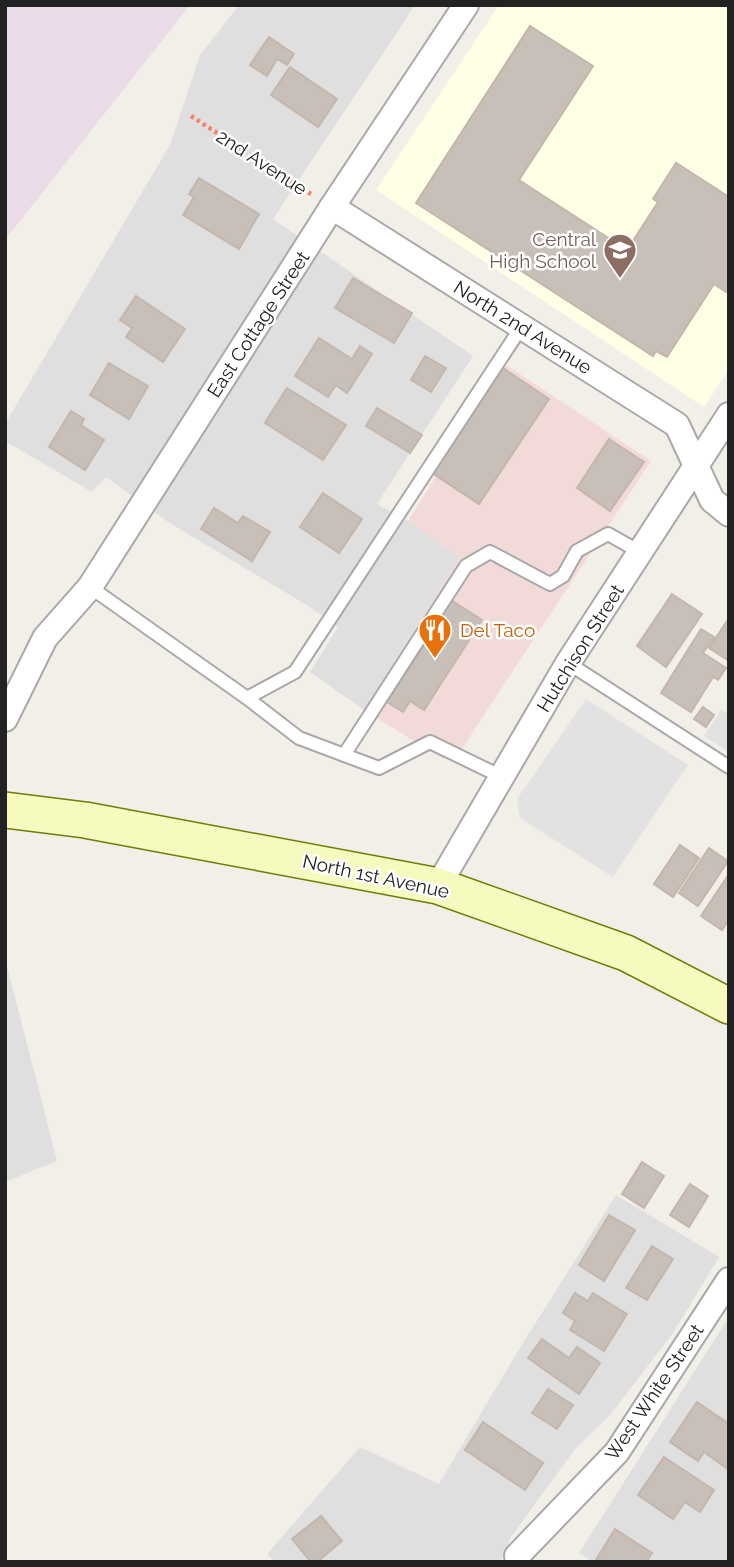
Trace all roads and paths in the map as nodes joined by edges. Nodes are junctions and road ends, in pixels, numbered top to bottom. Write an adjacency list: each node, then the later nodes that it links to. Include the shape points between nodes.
1 (466, 5): 3 (street, East Cottage Street)
2 (191, 116): 3 (path, 2nd Avenue)
3 (332, 207): 4 (street, North 2nd Avenue); 9 (street, East Cottage Street)
4 (522, 326): 6 (street, North 2nd Avenue, via 677,425); 11 (lane, via 295,672)
5 (729, 415): 6 (street, Hutchison Street)
6 (697, 464): 7 (street, via 712,500); 8 (street, Hutchison Street)
7 (729, 514)
8 (640, 552): 10 (street, Hutchison Street); 13 (lane, via 608,534 577,551 563,576 550,584 490,552 466,566)
9 (90, 587): 11 (lane); 12 (street, East Cottage Street, via 45,638)
10 (568, 663): 14 (lane); 15 (street, Hutchison Street)
11 (247, 698): 13 (lane, via 299,738)
12 (5, 719)
13 (344, 755): 15 (lane, via 379,768 430,741)
14 (729, 767)
15 (502, 777): 17 (street, Hutchison Street)
16 (5, 810): 17 (main road, North 1st Avenue, via 85,820)
17 (438, 886): 18 (main road, North 1st Avenue, via 626,954)
18 (729, 1006)
19 (729, 1280): 20 (street, West White Street, via 617,1452)
20 (517, 1559)

